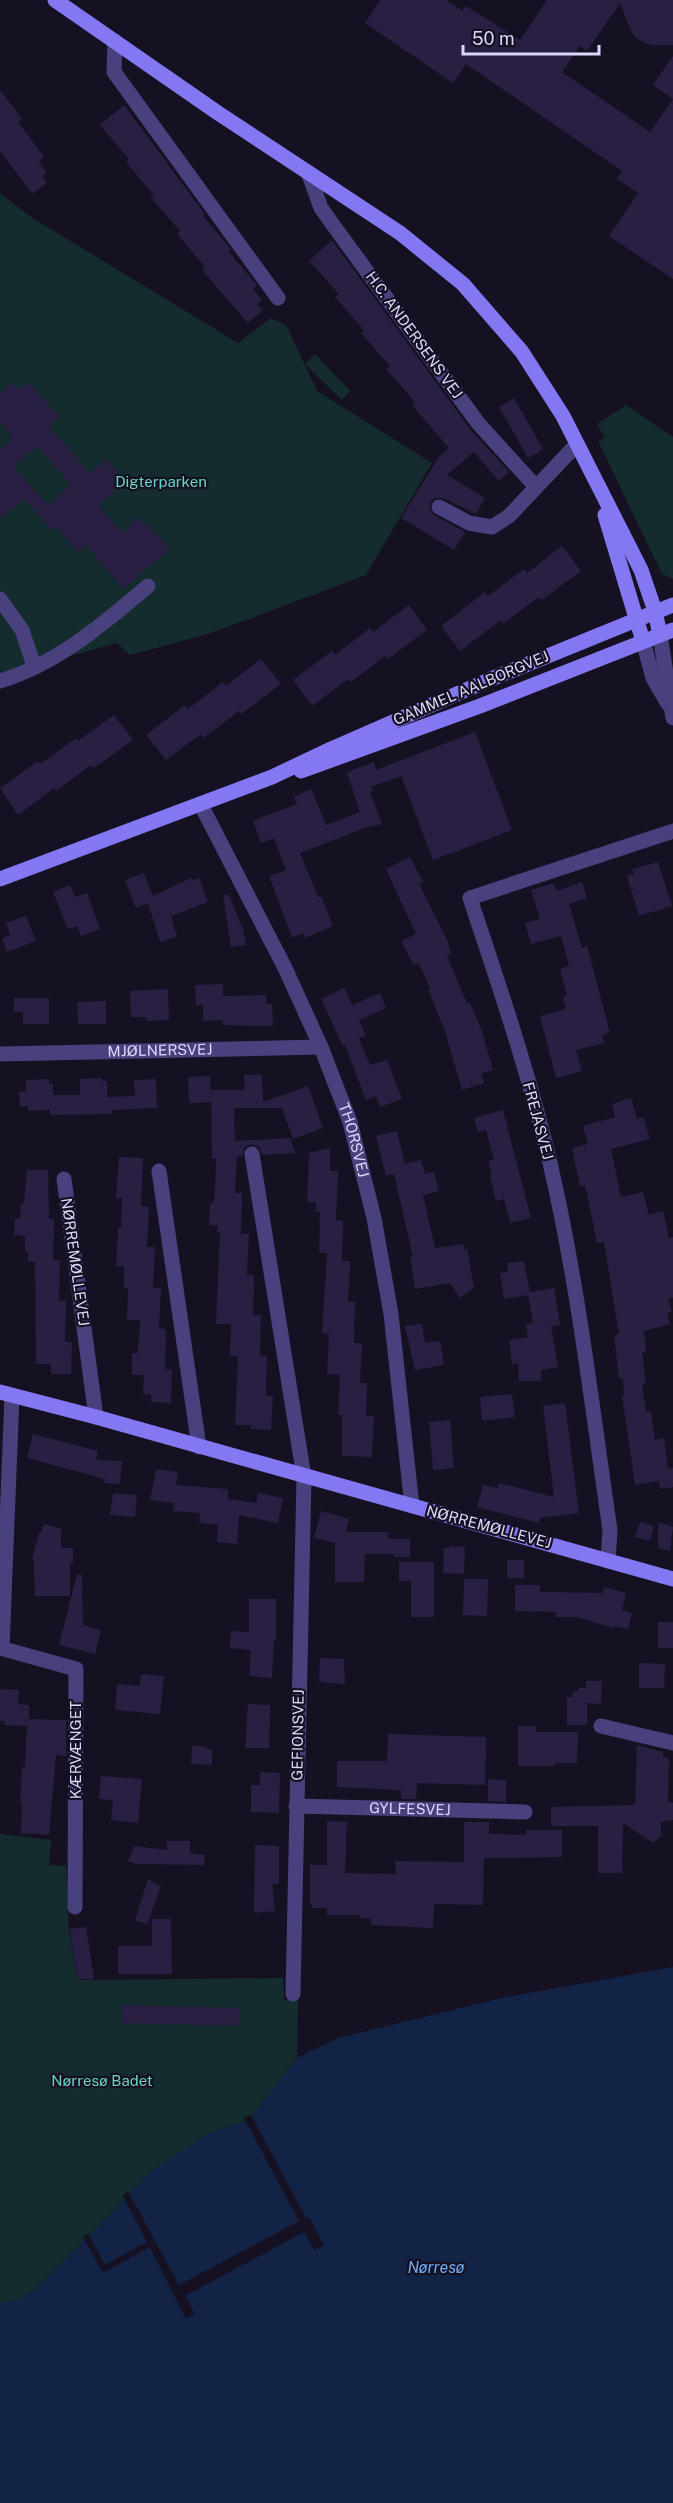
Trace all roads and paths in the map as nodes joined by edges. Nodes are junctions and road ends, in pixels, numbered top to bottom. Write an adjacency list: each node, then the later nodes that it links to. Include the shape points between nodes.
1 (56, 0): 2 (street)
2 (115, 41): 3 (street); 4 (street, via 114,72)
3 (308, 172): 5 (street, via 400,233 463,284 522,352); 7 (street, H.C. ANDERSENS VEJ, via 321,208 478,423)
4 (278, 298)
5 (577, 444): 6 (street); 7 (street)
6 (592, 475): 12 (street, via 641,570); 13 (street)
7 (536, 487): 8 (street, via 509,516 492,527 469,523)
8 (439, 507)
9 (148, 586): 16 (street, via 94,631)
10 (0, 598): 16 (street, via 22,630)
11 (673, 605): 12 (street, GAMMEL AALBORGVEJ)
12 (655, 611): 13 (street, GAMMEL AALBORGVEJ); 14 (street)
13 (637, 618): 15 (street); 19 (street, GAMMEL AALBORGVEJ)
14 (667, 633): 15 (street, GAMMEL AALBORGVEJ); 18 (street)
15 (643, 641): 18 (street, via 653,678); 19 (street, GAMMEL AALBORGVEJ, via 347,756)
16 (34, 666): 17 (street)
17 (0, 681)
18 (672, 714)
19 (272, 777): 20 (street, GAMMEL AALBORGVEJ)
20 (201, 805): 22 (street, GAMMEL AALBORGVEJ); 23 (street, THORSVEJ)
21 (673, 831): 33 (street, FREJASVEJ, via 470,898 518,1042 550,1164 582,1333 610,1530)
22 (0, 879)
23 (321, 1047): 24 (street, MJØLNERSVEJ); 32 (street, THORSVEJ, via 350,1122 374,1218 391,1314)
24 (0, 1054)
25 (252, 1154): 31 (street)
26 (159, 1171): 30 (street)
27 (63, 1179): 29 (street, NØRREMØLLEVEJ)
28 (6, 1394): 29 (street, NØRREMØLLEVEJ); 35 (street, KÆRVÆNGET)
29 (96, 1417): 30 (street, NØRREMØLLEVEJ)
30 (199, 1447): 31 (street, NØRREMØLLEVEJ)
31 (304, 1477): 32 (street, NØRREMØLLEVEJ); 38 (street, GEFIONSVEJ)
32 (412, 1506): 33 (street, NØRREMØLLEVEJ)
33 (608, 1561): 34 (street, NØRREMØLLEVEJ)
34 (673, 1578)
35 (1, 1648): 40 (street, KÆRVÆNGET, via 76,1669)
36 (601, 1726): 37 (street)
37 (673, 1743)
38 (296, 1806): 39 (street, GYLFESVEJ); 41 (street, GEFIONSVEJ)
39 (525, 1812)
40 (75, 1907)
41 (293, 1994)

